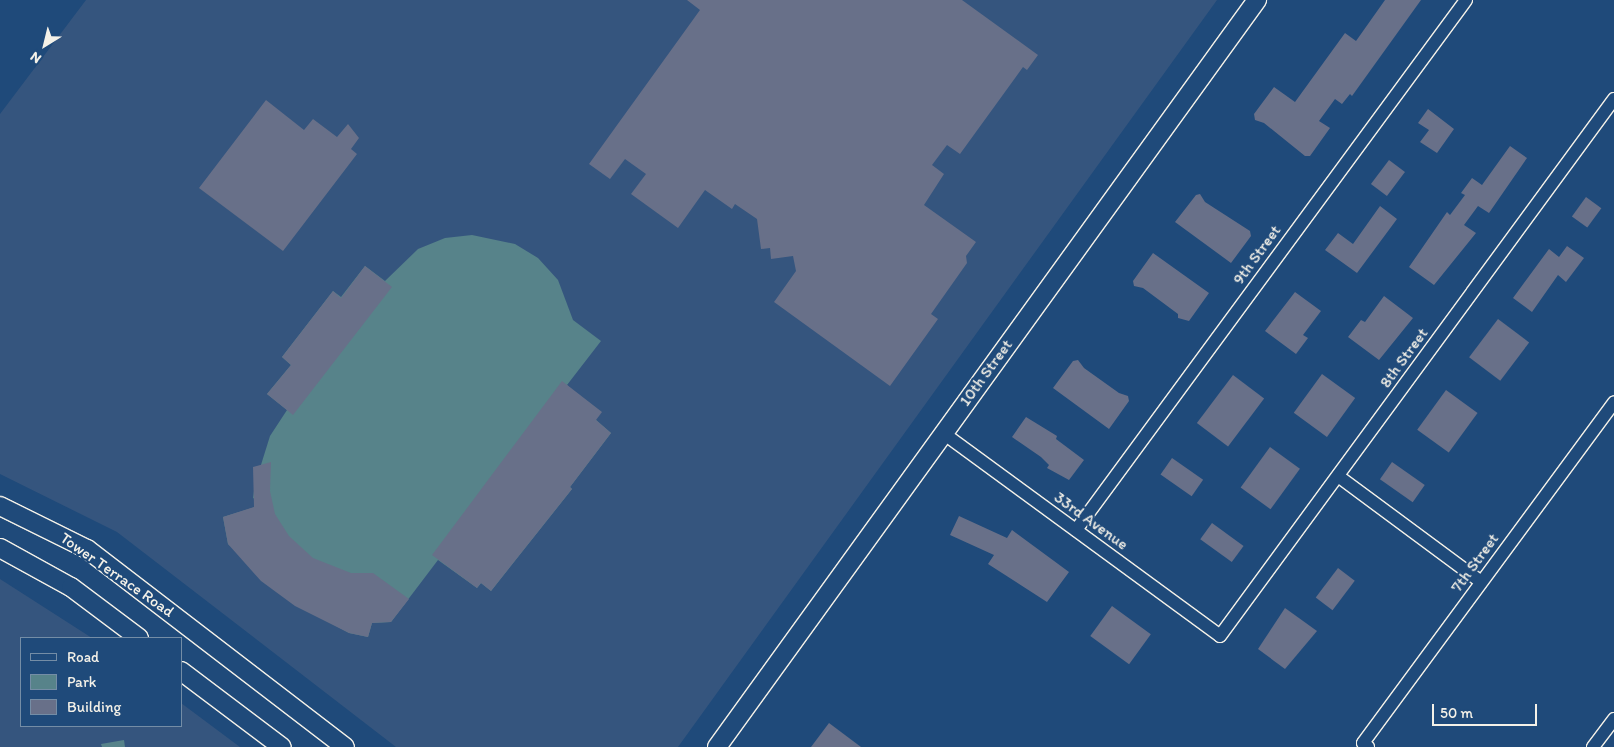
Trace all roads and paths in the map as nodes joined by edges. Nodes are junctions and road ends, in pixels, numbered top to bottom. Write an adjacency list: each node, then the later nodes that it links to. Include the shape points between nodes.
1 (1257, 0): 5 (street, 10th Street)
2 (1466, 0): 8 (street, 9th Street)
3 (1614, 99): 6 (street, 8th Street)
4 (1614, 402): 10 (street, 7th Street)
5 (943, 433): 8 (street, 33rd Avenue); 18 (street, 10th Street)
6 (1338, 476): 10 (street); 11 (street, 8th Street)
7 (0, 506): 17 (street, Tower Terrace Road, via 87,549)
8 (1076, 530): 11 (street, 33rd Avenue)
9 (0, 548): 12 (street, via 71,587)
10 (1481, 582): 15 (street, 7th Street)
11 (1220, 636)
12 (137, 637)
13 (182, 672): 16 (street)
14 (1614, 719): 19 (street)
15 (1366, 745)
16 (282, 747)
17 (345, 747)
18 (717, 747)
19 (1593, 747)

